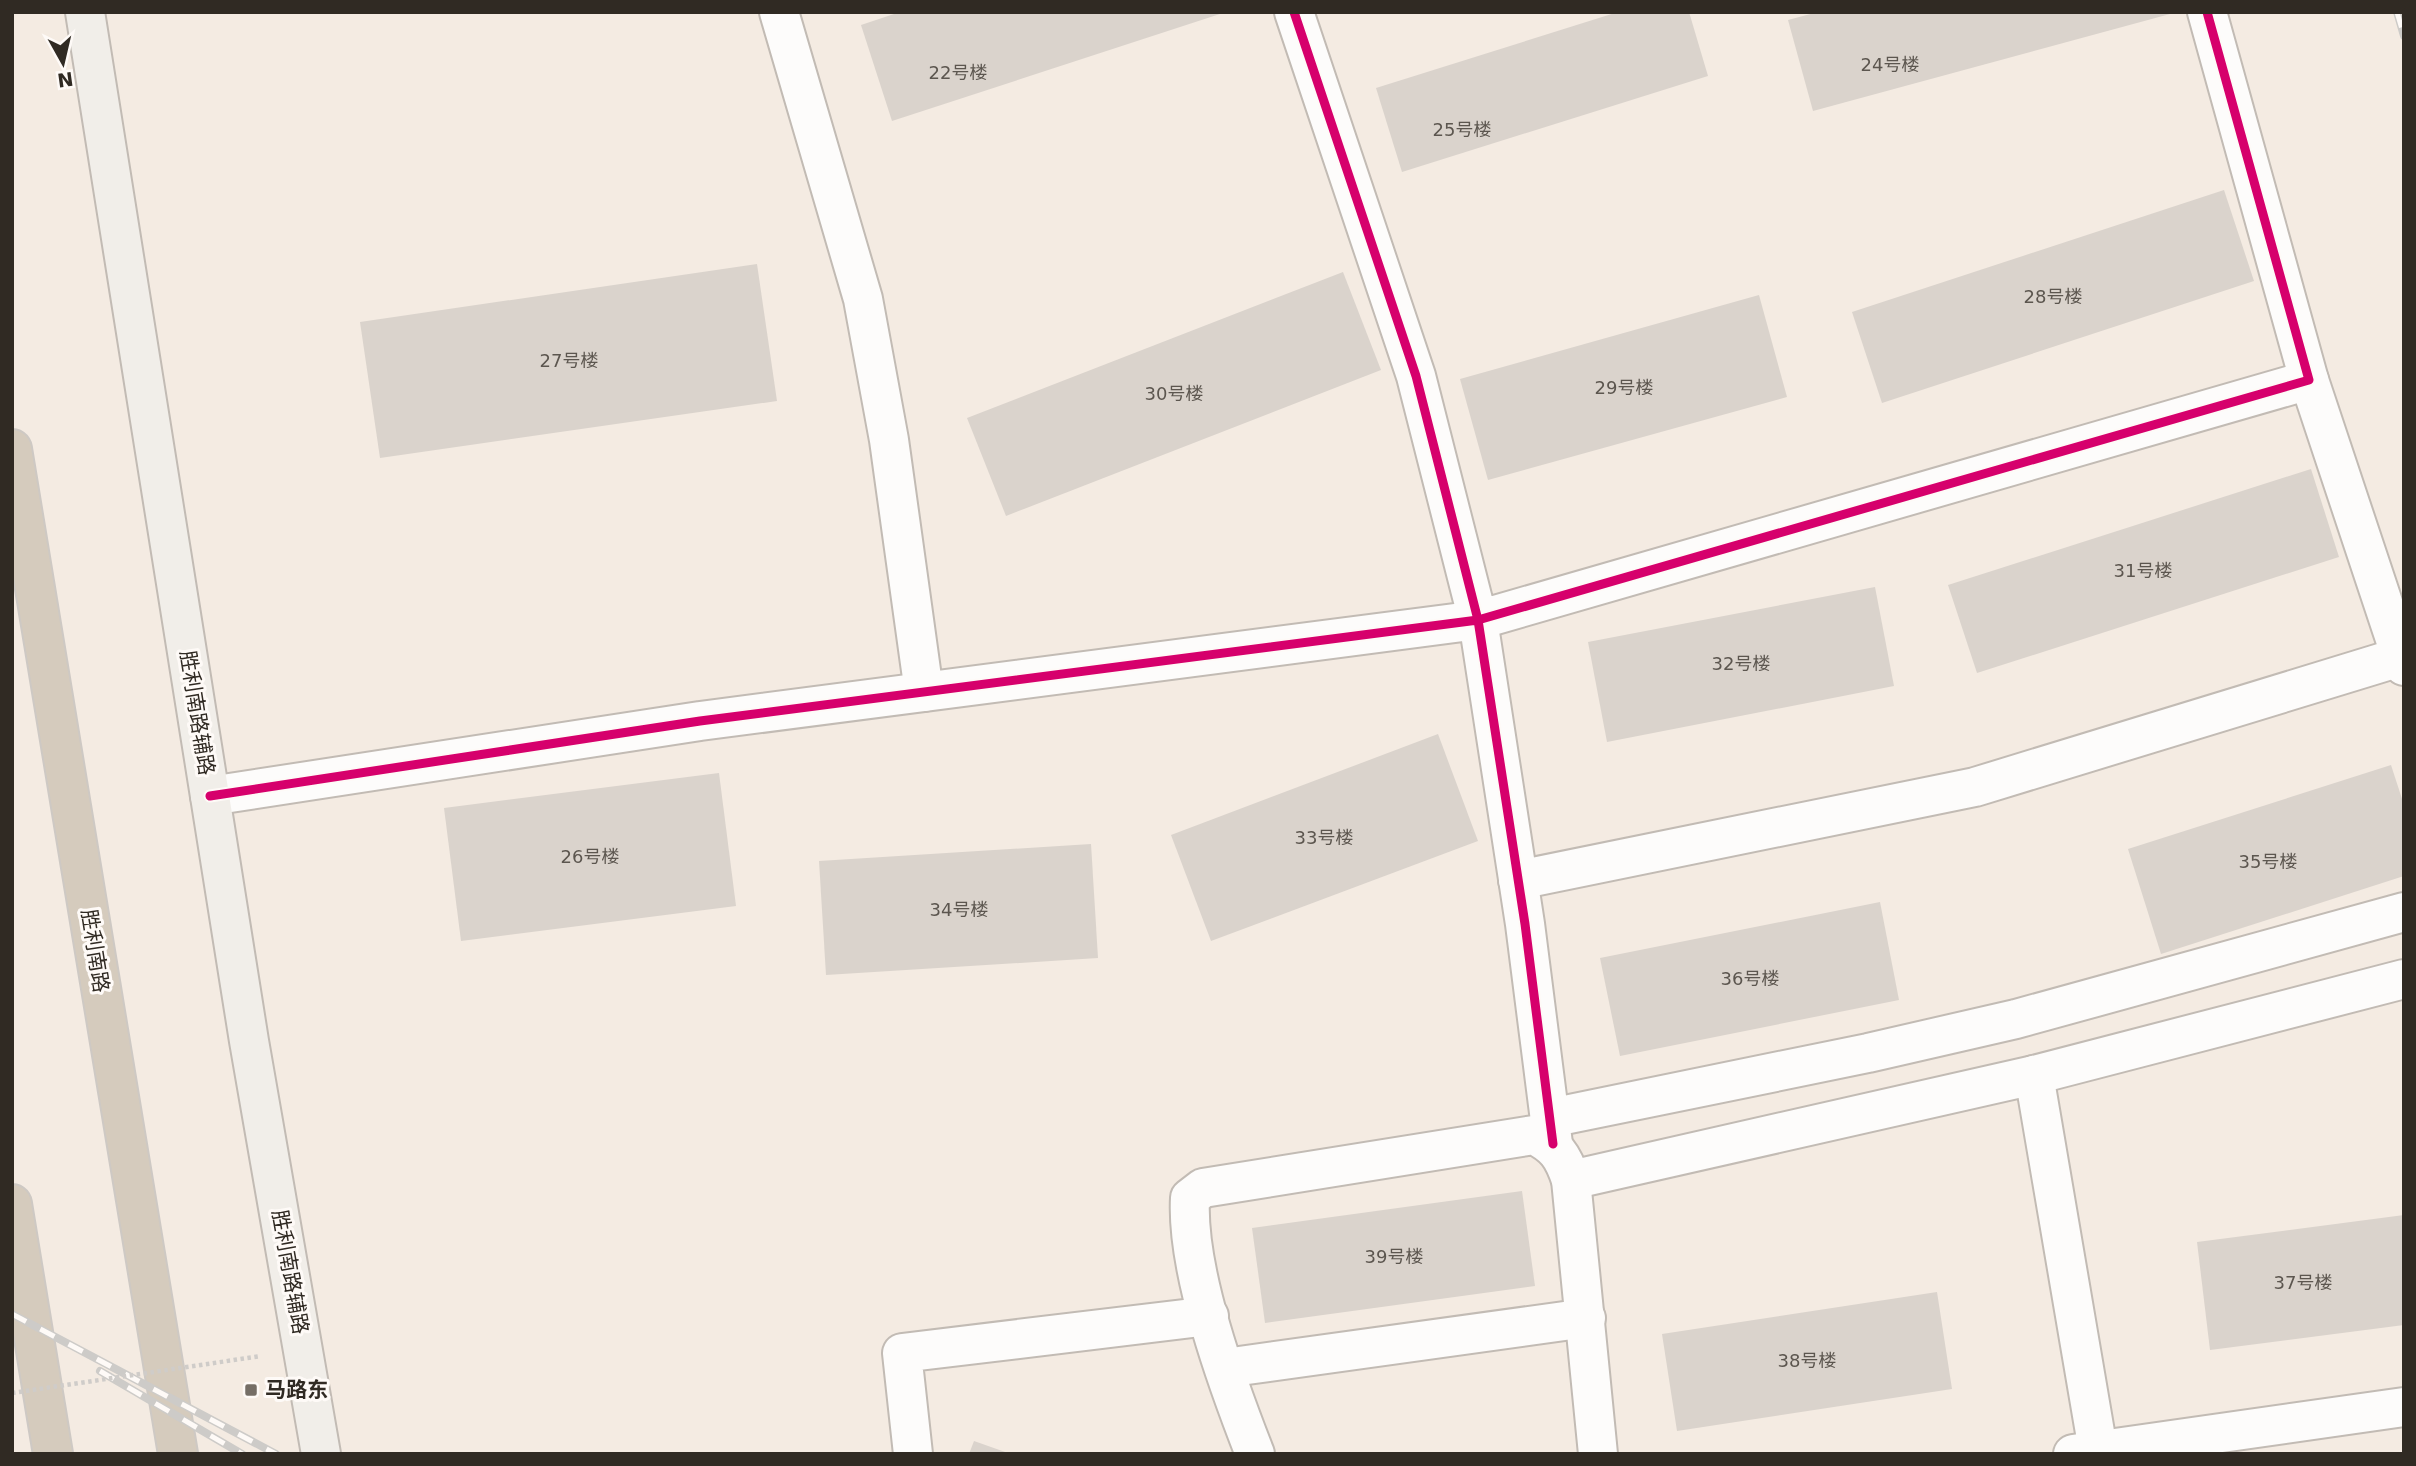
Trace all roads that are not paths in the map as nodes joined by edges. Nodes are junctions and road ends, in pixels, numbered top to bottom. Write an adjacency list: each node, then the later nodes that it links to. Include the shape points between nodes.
1 (85, 12): 10 (main road, 胜利南路辅路)
2 (779, 12): 9 (street, via 863,299 890,440)
3 (1294, 12): 7 (street, via 1416,376)
4 (2207, 12): 5 (street)
5 (2309, 380): 7 (street); 8 (street)
6 (12, 449): 24 (highway, 胜利南路)
7 (1478, 620): 9 (street); 11 (street)
8 (2402, 662): 11 (street, via 1975,787)
9 (924, 692): 10 (street, via 700,721)
10 (210, 796): 25 (main road, 胜利南路辅路)
11 (1518, 880): 15 (street)
12 (2404, 912): 15 (street, via 2016,1019)
13 (2404, 979): 14 (street)
14 (2034, 1075): 16 (street); 22 (street)
15 (1551, 1131): 16 (street); 18 (street, via 1203,1188 1190,1198 1189,1216)
16 (1571, 1180): 19 (street)
17 (12, 1204): 23 (highway)
18 (1209, 1316): 20 (street); 26 (street, via 902,1353)
19 (1586, 1318): 20 (street); 28 (street)
20 (1225, 1368): 27 (street)
21 (2404, 1407): 22 (street)
22 (2085, 1452)
23 (54, 1454)
24 (178, 1454)
25 (321, 1454)
26 (913, 1454)
27 (1255, 1454)
28 (1598, 1454)

